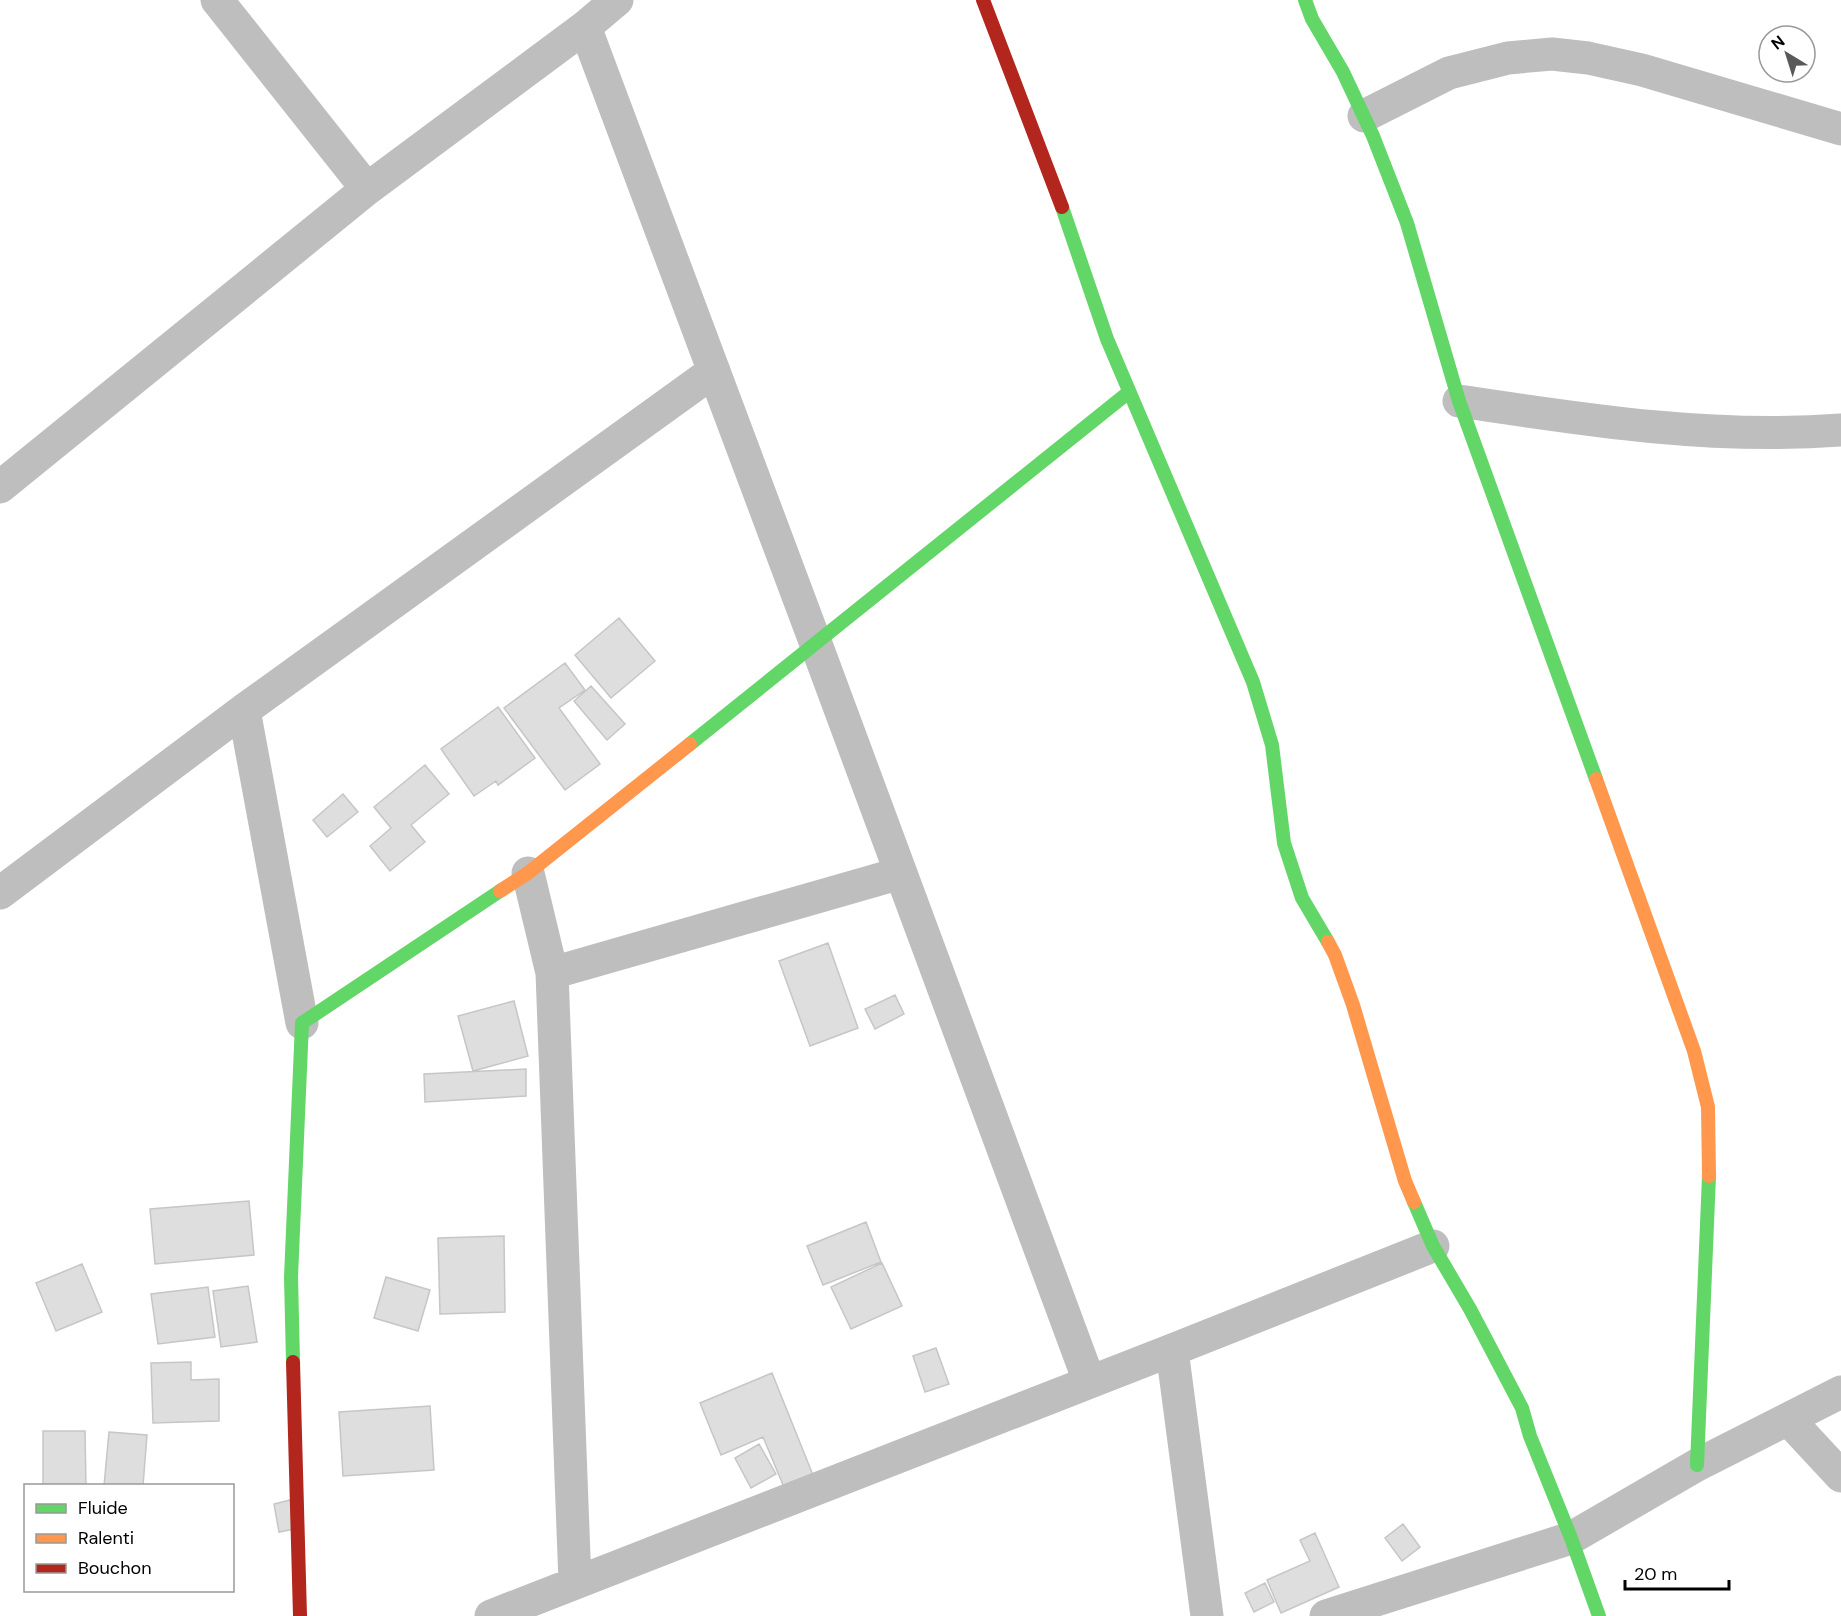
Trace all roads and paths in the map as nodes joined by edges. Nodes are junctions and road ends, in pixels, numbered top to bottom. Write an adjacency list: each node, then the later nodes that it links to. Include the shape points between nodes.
1 (216, 0): 8 (street)
2 (617, 0): 5 (street)
3 (983, 0): 10 (street)
4 (1305, 0): 6 (street)
5 (585, 27): 8 (street); 9 (street)
6 (1364, 116): 7 (street, via 1449,73 1508,57 1552,54 1642,70); 11 (street, via 1407,223)
7 (1841, 129)
8 (368, 189): 13 (street)
9 (714, 371): 14 (street); 15 (street)
10 (1129, 392): 14 (street); 21 (street, via 1253,682 1272,745 1284,843 1302,898 1335,955 1405,1181)
11 (1459, 401): 12 (street, via 1587,420 1733,432); 26 (street, via 1694,1051 1708,1107)
12 (1841, 430)
13 (4, 475)
14 (816, 644): 16 (street); 17 (street)
15 (244, 710): 18 (street); 20 (street)
16 (528, 873): 19 (street); 20 (street)
17 (901, 873): 19 (street); 23 (street)
18 (0, 893)
19 (552, 973): 29 (street)
20 (302, 1023): 30 (street, via 291,1277)
21 (1433, 1246): 22 (street); 28 (street, via 1521,1408)
22 (1172, 1350): 23 (street); 32 (street)
23 (1089, 1381): 29 (street)
24 (1841, 1392): 25 (street)
25 (1788, 1419): 26 (street); 27 (street)
26 (1697, 1465): 28 (street)
27 (1841, 1476)
28 (1571, 1538): 33 (street); 34 (street)
29 (575, 1583): 31 (street)
30 (300, 1616)
31 (491, 1616)
32 (1207, 1616)
33 (1326, 1616)
34 (1599, 1616)

